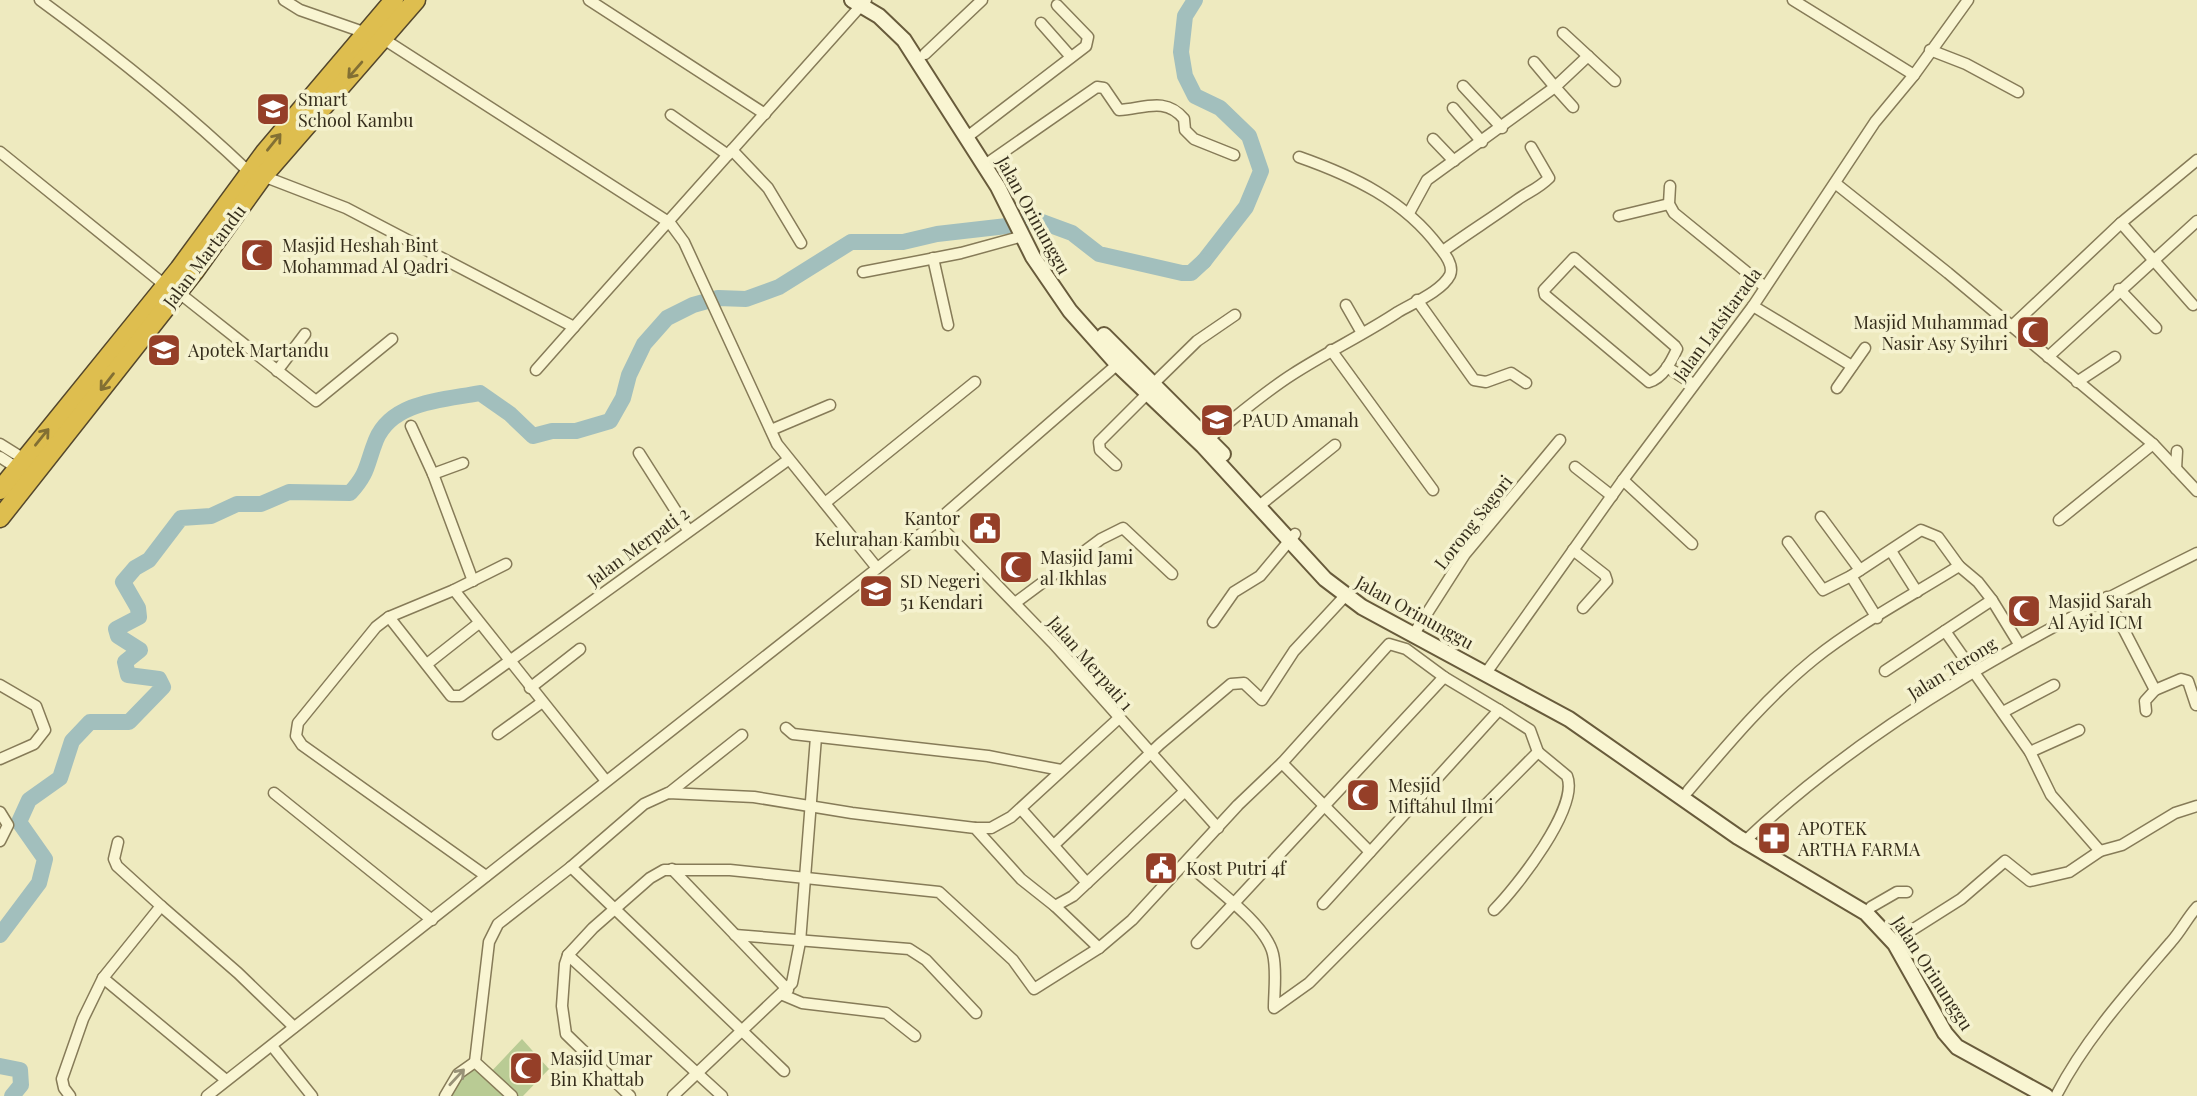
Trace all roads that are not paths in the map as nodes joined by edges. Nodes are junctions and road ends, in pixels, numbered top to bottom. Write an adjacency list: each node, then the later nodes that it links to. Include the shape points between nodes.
1 (40, 0): 40 (street, via 122,60)
2 (284, 0): 13 (street)
3 (394, 0): 13 (highway, Jalan Martandu)
4 (415, 0): 13 (highway, Jalan Martandu)
5 (589, 0): 26 (street)
6 (982, 0): 15 (street)
7 (1793, 0): 19 (street)
8 (1968, 0): 14 (street, Jalan Latsitarada)
9 (862, 1): 15 (street, Jalan Orinunggu, via 897,21); 26 (street); 44 (street, Jalan Orinunggu, via 904,40)
10 (1057, 5): 17 (street, via 1088,37 1086,46)
11 (1041, 23): 17 (street)
12 (1563, 33): 16 (street)
13 (374, 36): 40 (highway, Jalan Martandu); 47 (street)
14 (1930, 50): 19 (street, Jalan Latsitarada); 23 (street)
15 (925, 54): 29 (street, Jalan Orinunggu)
16 (1588, 56): 20 (street); 22 (street)
17 (1072, 57): 29 (street)
18 (1534, 62): 22 (street)
19 (1914, 75): 41 (street, Jalan Latsitarada, via 1875,122)
20 (1615, 81)
21 (1463, 86): 28 (street)
22 (1555, 87): 24 (street); 28 (street)
23 (2018, 92)
24 (1573, 107)
25 (1453, 108): 31 (street)
26 (765, 114): 34 (street)
27 (671, 115): 34 (street)
28 (1502, 128): 31 (street)
29 (971, 134): 39 (street, Jalan Orinunggu)
30 (1433, 139): 38 (street)
31 (1482, 142): 38 (street)
32 (1531, 147): 52 (street, via 1549,178)
33 (0, 152): 57 (street)
34 (730, 153): 47 (street); 51 (street, via 768,188)
35 (1234, 155): 39 (street, via 1194,139 1175,110 1151,103 1119,110 1104,88 1097,87)
36 (1298, 157): 45 (street, via 1354,179)
37 (2197, 160): 48 (street)
38 (1454, 161): 45 (street, via 1423,185)
39 (989, 162): 44 (street, Jalan Orinunggu)
40 (256, 174): 57 (highway, Jalan Martandu); 66 (street, via 346,208)
41 (1835, 183): 56 (street, Jalan Latsitarada); 65 (street)
42 (1670, 186): 43 (street)
43 (1669, 204): 46 (street); 56 (street)
44 (1013, 208): 50 (street, Jalan Orinunggu)
45 (1409, 213): 52 (street)
46 (1619, 216)
47 (670, 223): 66 (street); 89 (street, via 684,242)
48 (2121, 223): 54 (street); 65 (street)
49 (2195, 227): 54 (street)
50 (1022, 230): 53 (street); 76 (street, Jalan Orinunggu)
51 (801, 243)
52 (1443, 251): 59 (street, via 1450,273)
53 (933, 258): 55 (street); 64 (street)
54 (2155, 259): 58 (street); 61 (street)
55 (863, 272)
56 (1765, 287): 62 (street, Jalan Latsitarada)
57 (172, 289): 70 (highway, Jalan Martandu); 80 (street)
58 (2119, 289): 67 (street); 74 (street)
59 (1417, 300): 68 (street); 82 (street, via 1474,380 1480,383 1511,373)
60 (1346, 305): 68 (street)
61 (2193, 305)
62 (1753, 306): 77 (street); 84 (street, Jalan Latsitarada)
63 (1235, 315): 86 (street, via 1197,341)
64 (948, 325)
65 (2012, 326): 74 (street)
66 (574, 327): 79 (street)
67 (2156, 328)
68 (1362, 333): 73 (street)
69 (305, 334): 80 (street)
70 (132, 339): 99 (highway, Jalan Martandu, one-way to 70); 113 (highway, Jalan Martandu, one-way to 113)
71 (392, 339): 80 (street, via 320,400 312,400)
72 (1865, 348): 77 (street)
73 (1331, 350): 90 (street); 106 (street)
74 (2048, 357): 83 (street)
75 (2115, 357): 83 (street)
76 (1121, 361): 86 (street, Jalan Orinunggu); 115 (street)
77 (1852, 366): 85 (street)
78 (1667, 367): 78 (street, via 1675,345 1574,258 1546,285 1545,295 1649,382); 84 (street)
79 (536, 370)
80 (277, 371)
81 (975, 382): 111 (street)
82 (1525, 383)
83 (2077, 383): 93 (street)
84 (1693, 384): 105 (street, Jalan Latsitarada)
85 (1837, 388)
86 (1150, 389): 90 (street, Jalan Orinunggu); 101 (street, via 1099,442 1100,450); 117 (street, Jalan Orinunggu)
87 (830, 405): 89 (street)
88 (411, 426): 104 (street)
89 (771, 430): 98 (street)
90 (1209, 438): 110 (street, Jalan Orinunggu)
91 (1560, 440): 141 (street, Lorong Sagori, via 1465,554)
92 (0, 444): 99 (street)
93 (2153, 444): 103 (street); 114 (street)
94 (1335, 445): 110 (street)
95 (2177, 451): 103 (street)
96 (639, 453): 116 (street)
97 (0, 457): 99 (street)
98 (788, 460): 111 (street); 116 (street, Jalan Merpati 2)
99 (21, 463): 107 (highway, Jalan Martandu)
100 (463, 463): 104 (street)
101 (1116, 465)
102 (1575, 467): 109 (street)
103 (2176, 469): 108 (street)
104 (433, 474): 128 (street)
105 (1623, 480): 109 (street, Jalan Latsitarada); 119 (street)
106 (1433, 489)
107 (0, 490)
108 (2197, 491)
109 (1612, 496): 120 (street, Jalan Latsitarada)
110 (1264, 502): 117 (street, Jalan Orinunggu)
111 (825, 503): 125 (street)
112 (1821, 517): 126 (street)
113 (0, 518)
114 (2059, 520)
115 (936, 522): 125 (street); 134 (street, Jalan Merpati 1)
116 (688, 530): 146 (street, Jalan Merpati 2)
117 (1292, 537): 131 (street, Jalan Orinunggu); 138 (street, via 1260,576 1234,592); 140 (street, Jalan Orinunggu, via 1351,591)
118 (1788, 542): 126 (street, via 1823,590)
119 (1692, 544)
120 (1573, 550): 135 (street, via 1605,575 1606,581); 148 (street, Jalan Latsitarada)
121 (1891, 551): 124 (street, via 1914,533 1927,530 1938,537); 126 (street); 130 (street)
122 (2197, 553): 132 (street, Jalan Terong)
123 (506, 564): 128 (street)
124 (1959, 566): 130 (street); 133 (street)
125 (877, 568): 174 (street)
126 (1855, 573): 137 (street)
127 (1172, 574): 134 (street, via 1123,528 1101,539)
128 (472, 581): 129 (street)
129 (454, 590): 136 (street); 139 (street)
130 (1917, 592): 137 (street)
131 (1345, 596): 140 (street, Jalan Orinunggu); 170 (street, via 1294,651 1262,700 1244,683 1231,684)
132 (2107, 597): 144 (street, Jalan Terong); 155 (street)
133 (1992, 600): 142 (street); 144 (street)
134 (1015, 603): 161 (street, Jalan Merpati 1)
135 (1583, 608)
136 (389, 617): 147 (street); 195 (street, via 360,644 299,723 296,736 302,745)
137 (1877, 618): 175 (street, via 1805,666)
138 (1213, 622)
139 (479, 623): 146 (street); 147 (street)
140 (1401, 625): 141 (street, Jalan Orinunggu); 143 (street); 148 (street, Jalan Orinunggu)
141 (1417, 629): 148 (street, Jalan Orinunggu)
142 (1945, 631): 149 (street); 150 (street)
143 (1392, 643): 151 (street); 172 (street)
144 (2019, 644): 150 (street, Jalan Terong)
145 (580, 649): 154 (street)
146 (508, 660): 147 (street, Jalan Merpati 2, via 456,698); 154 (street)
147 (427, 664)
148 (1488, 670): 167 (street, Jalan Orinunggu)
149 (1885, 671)
150 (1973, 673): 160 (street); 186 (street, Jalan Terong, via 1818,778)
151 (1444, 677): 158 (street); 181 (street)
152 (0, 685): 171 (street, via 36,706 45,730 34,744)
153 (2054, 685): 160 (street)
154 (530, 688): 156 (street)
155 (2155, 690): 157 (street, via 2186,680); 159 (street, via 2145,701)
156 (541, 704): 164 (street); 174 (street)
157 (2196, 705)
158 (1499, 709): 168 (street, via 1530,730); 191 (street)
159 (2147, 710)
160 (2003, 712): 169 (street)
161 (1118, 719): 170 (street, Jalan Merpati 1); 173 (street)
162 (786, 728): 166 (street, via 793,734)
163 (2079, 730): 169 (street)
164 (498, 734)
165 (742, 734): 178 (street)
166 (816, 737): 173 (street, via 988,756); 180 (street)
167 (1609, 743): 175 (street, Jalan Orinunggu); 186 (street, Jalan Orinunggu)
168 (1538, 752): 202 (street, via 1309,983 1274,1008 1271,949); 206 (street, via 1567,776 1570,792 1542,852)
169 (2030, 752): 190 (street, via 2051,795)
170 (1150, 754): 176 (street, Jalan Merpati 1); 189 (street)
171 (0, 759)
172 (1282, 763): 181 (street); 185 (street)
173 (1061, 770): 182 (street)
174 (606, 781): 195 (street)
175 (1688, 791): 186 (street, Jalan Orinunggu)
176 (1184, 792): 185 (street, Jalan Merpati 1); 197 (street)
177 (274, 793): 207 (street)
178 (668, 793): 180 (street, via 754,797); 193 (street, via 644,804)
179 (2197, 806): 190 (street, via 2175,813 2122,845)
180 (809, 807): 184 (street); 196 (street)
181 (1326, 808): 191 (street); 202 (street)
182 (1021, 809): 184 (street, via 1000,824); 189 (street)
183 (0, 812): 187 (street, via 8,825)
184 (975, 828): 201 (street, via 1021,880)
185 (1218, 828): 192 (street)
186 (1748, 839): 203 (street, Jalan Orinunggu); 225 (street, Jalan Orinunggu, via 1879,923 1957,1047)
187 (0, 841)
188 (118, 842): 200 (street, via 117,866)
189 (1054, 845): 197 (street)
190 (2100, 851): 209 (street, via 2069,872 2030,881 2006,861 1961,899)
191 (1370, 852): 199 (street)
192 (1186, 863): 202 (street); 212 (street)
193 (571, 867): 205 (street); 221 (street, via 493,930)
194 (671, 869): 196 (street); 205 (street, via 650,878); 208 (street)
195 (486, 876): 207 (street)
196 (804, 877): 210 (street); 212 (street, via 939,892 1013,960 1034,989)
197 (1087, 883): 201 (street)
198 (1907, 892): 203 (street, via 1897,892)
199 (1323, 904)
200 (161, 906): 214 (street); 217 (street)
201 (1055, 906): 212 (street)
202 (1234, 906): 211 (street)
203 (1871, 907): 209 (street, Jalan Orinunggu)
204 (2197, 907): 225 (street, via 2138,977)
205 (614, 909): 213 (street); 218 (street)
206 (1494, 910)
207 (432, 920): 217 (street)
208 (735, 935): 210 (street); 215 (street)
209 (1901, 937): 225 (street, Jalan Orinunggu, via 1945,1022 1957,1035)
210 (800, 942): 215 (street, via 795,973); 216 (street, via 915,951)
211 (1197, 943)
212 (1099, 948)
213 (568, 956): 223 (street); 231 (street, via 562,987 566,1034)
214 (103, 978): 224 (street); 226 (street, via 62,1079)
215 (785, 993): 218 (street); 219 (street, via 803,1003 886,1013)
216 (976, 1013)
217 (294, 1027): 220 (street)
218 (743, 1030): 222 (street); 223 (street)
219 (915, 1036)
220 (272, 1046): 224 (street); 228 (street)
221 (475, 1062): 229 (street, one-way to 221, via 458,1074); 230 (street)
222 (784, 1071)
223 (697, 1073): 232 (street); 233 (street)
224 (226, 1080): 227 (street)
225 (2054, 1095)
226 (70, 1096)
227 (207, 1096)
228 (312, 1096)
229 (445, 1096)
230 (512, 1096)
231 (630, 1096)
232 (673, 1096)
233 (722, 1096)

